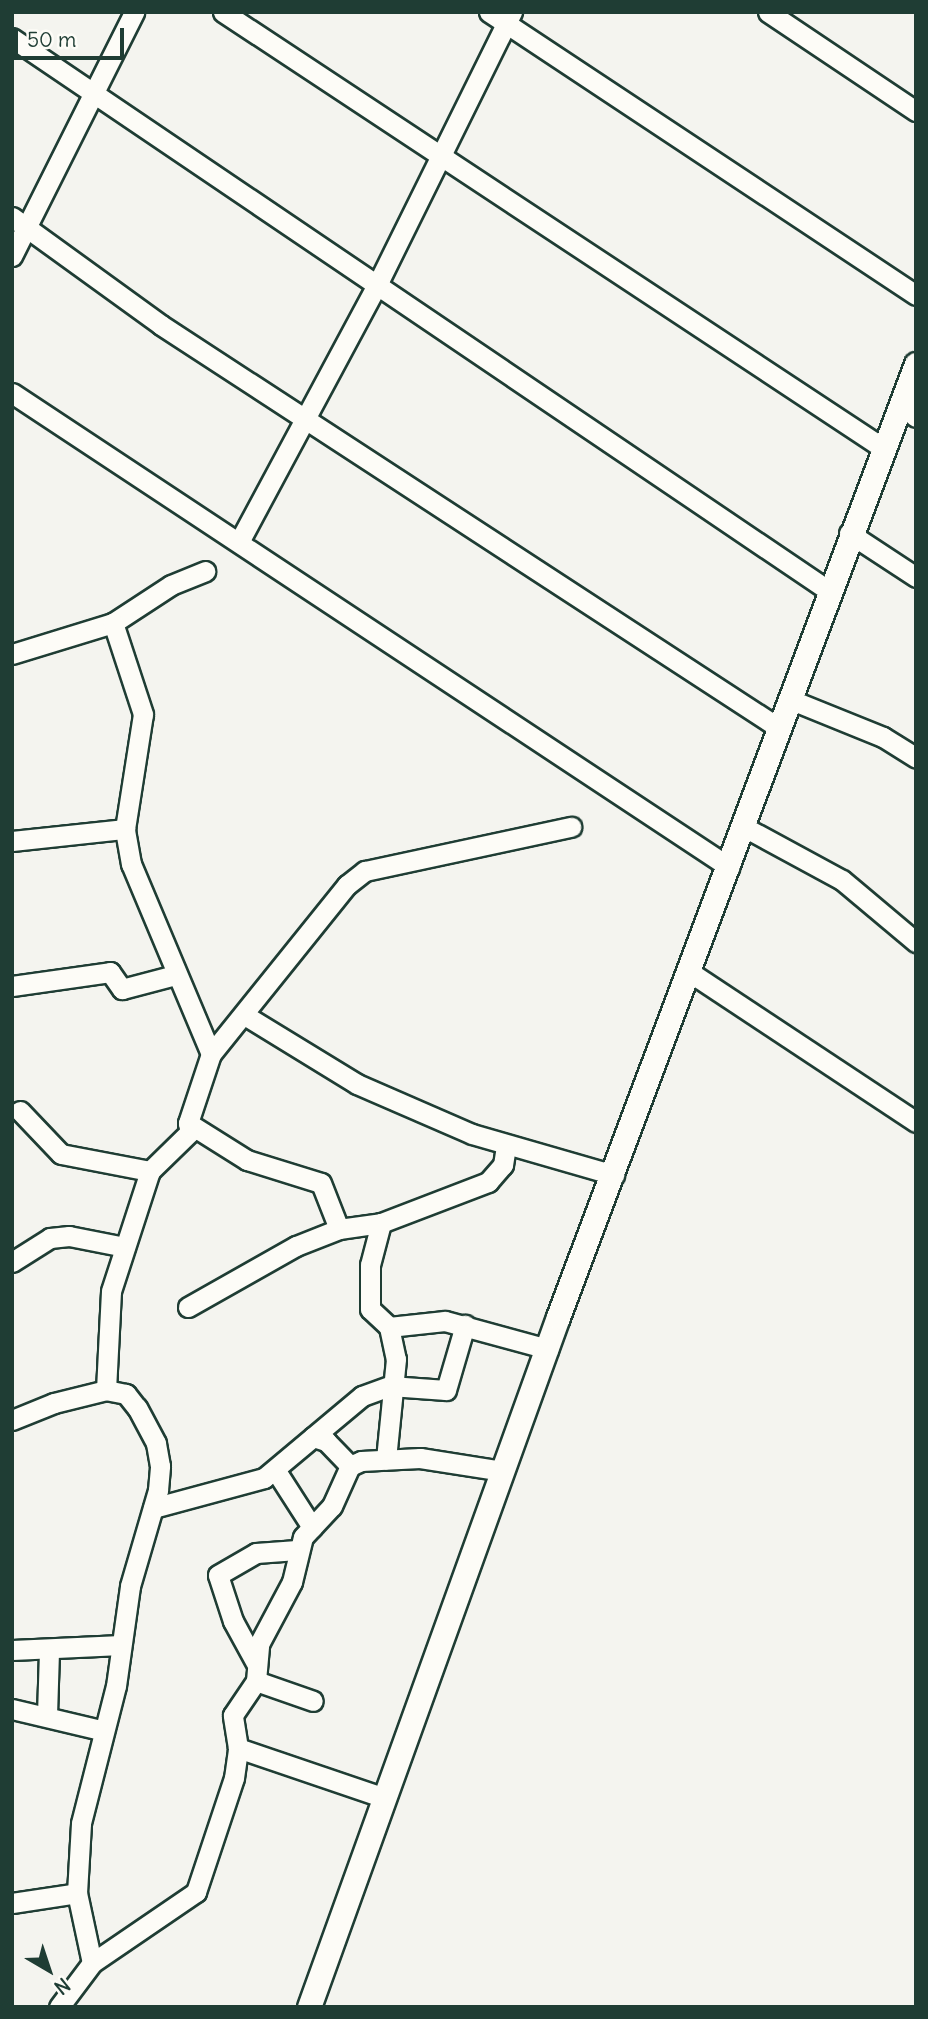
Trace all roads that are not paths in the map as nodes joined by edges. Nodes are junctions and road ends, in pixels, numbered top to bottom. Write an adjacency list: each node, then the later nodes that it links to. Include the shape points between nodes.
1 (134, 12): 7 (street)
2 (223, 12): 9 (street)
3 (489, 12): 5 (street)
4 (768, 12): 8 (street)
5 (509, 18): 9 (street); 13 (street)
6 (12, 38): 7 (street)
7 (92, 92): 10 (street); 12 (street)
8 (916, 111)
9 (441, 156): 12 (street); 18 (street)
10 (20, 222): 11 (street); 17 (street, via 161,325)
11 (12, 256)
12 (377, 285): 17 (street); 23 (street)
13 (916, 295)
14 (916, 364): 16 (main road)
15 (12, 393): 20 (street)
16 (909, 411): 18 (main road)
17 (306, 420): 20 (street); 27 (street)
18 (883, 447): 19 (main road)
19 (849, 533): 22 (street); 23 (main road)
20 (239, 542): 33 (street)
21 (205, 571): 24 (street, via 171,585)
22 (916, 577)
23 (829, 591): 26 (main road)
24 (113, 623): 25 (street); 31 (street, via 143,714)
25 (12, 654)
26 (789, 699): 27 (main road); 28 (street, via 883,737)
27 (779, 728): 30 (main road)
28 (916, 758)
29 (571, 827): 38 (street, via 365,871 347,885)
30 (744, 827): 33 (main road); 34 (street, via 842,880)
31 (125, 830): 32 (street); 36 (street, via 136,882)
32 (12, 841)
33 (729, 867): 35 (main road)
34 (916, 942)
35 (691, 973): 41 (street); 45 (main road)
36 (175, 975): 37 (street, via 122,989 110,972); 39 (street)
37 (12, 986)
38 (246, 1016): 39 (street); 43 (street, via 335,1073)
39 (211, 1054): 42 (street)
40 (20, 1111): 44 (street, via 61,1154)
41 (916, 1122)
42 (188, 1124): 44 (street, via 190,1132); 47 (street, via 247,1160 321,1183)
43 (506, 1145): 45 (street); 46 (street, via 503,1165 488,1182)
44 (150, 1171): 48 (street)
45 (614, 1175): 53 (main road)
46 (381, 1223): 47 (street); 52 (street, via 370,1265 370,1309)
47 (339, 1229): 50 (street, via 270,1259)
48 (125, 1247): 49 (street, via 69,1236 50,1238); 55 (street, via 111,1292)
49 (12, 1262)
50 (188, 1307)
51 (465, 1325): 52 (street, via 445,1321); 53 (street); 54 (street, via 446,1390)
52 (389, 1327): 54 (street, via 396,1359)
53 (548, 1349): 61 (main road)
54 (390, 1386): 57 (street, via 362,1396); 58 (street)
55 (106, 1390): 56 (street); 62 (street, via 126,1394 156,1443 159,1478)
56 (12, 1420)
57 (313, 1437): 59 (street, via 326,1441); 60 (street)
58 (386, 1460): 59 (street); 61 (street, via 420,1458)
59 (350, 1466): 63 (street, via 332,1506)
60 (276, 1471): 62 (street, via 243,1487); 63 (street)
61 (502, 1471): 74 (main road)
62 (153, 1508): 65 (street, via 130,1586)
63 (312, 1527): 64 (street)
64 (297, 1550): 68 (street, via 292,1582 264,1632); 68 (street, via 256,1553 218,1575)
65 (121, 1645): 67 (street); 72 (street, via 116,1686)
66 (12, 1650): 67 (street)
67 (49, 1650): 71 (street)
68 (256, 1673): 69 (street); 73 (street, via 233,1715)
69 (313, 1701)
70 (12, 1709): 71 (street)
71 (47, 1715): 72 (street)
72 (101, 1730): 75 (street, via 81,1823)
73 (238, 1748): 74 (street); 77 (street, via 230,1795 196,1892)
74 (385, 1798): 79 (main road)
75 (77, 1893): 76 (street); 77 (street)
76 (12, 1903)
77 (92, 1963): 78 (street)
78 (59, 2007)
79 (309, 2007)

